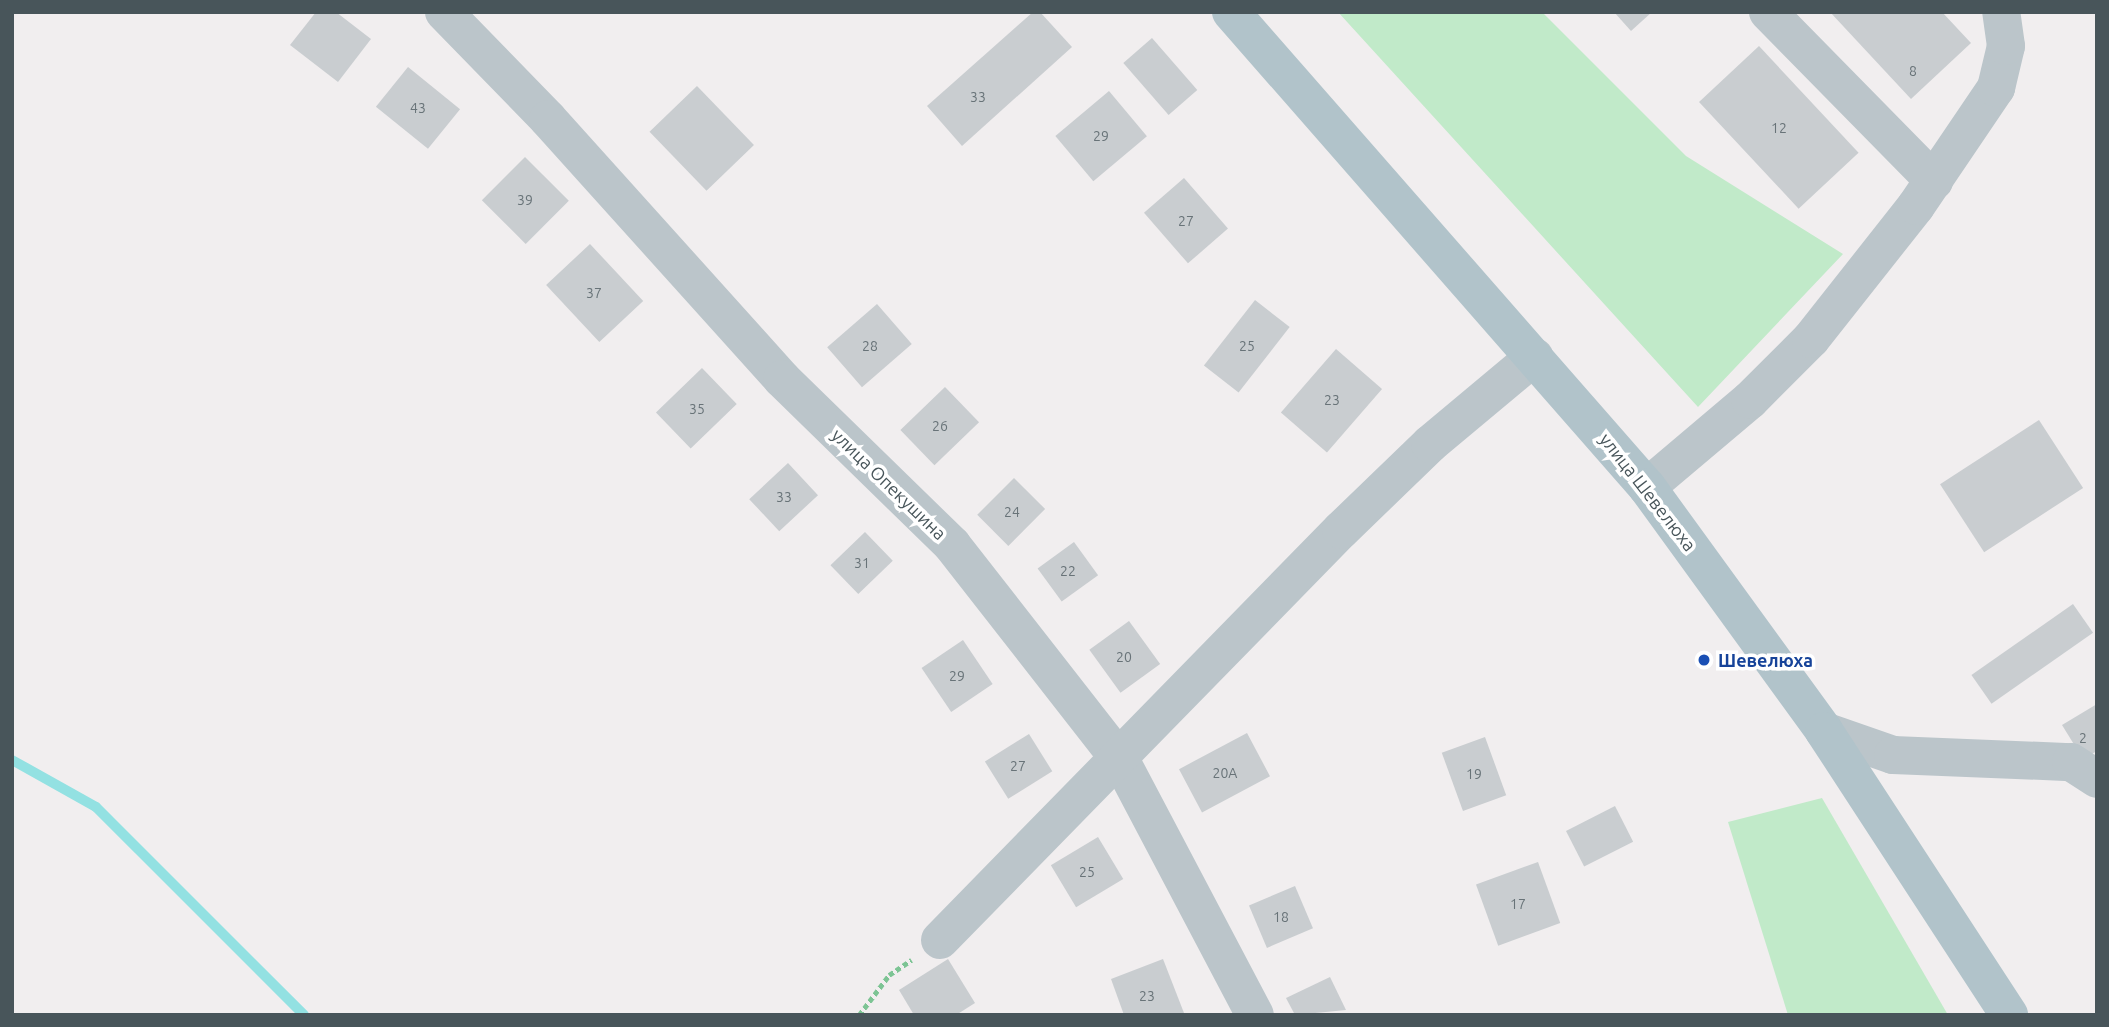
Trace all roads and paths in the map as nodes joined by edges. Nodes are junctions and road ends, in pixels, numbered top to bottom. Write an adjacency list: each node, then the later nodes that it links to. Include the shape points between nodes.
1 (444, 12): 9 (street, улица Опекушина, via 548,118 782,379 952,545)
2 (1231, 12): 6 (main road, улица Шевелюха)
3 (1768, 12): 5 (street)
4 (2001, 12): 5 (street, via 2006,46 1996,88)
5 (1934, 181): 7 (street, via 1811,339 1750,400)
6 (1534, 357): 7 (main road, улица Шевелюха); 9 (street, via 1430,444 1340,530)
7 (1647, 487): 8 (main road, улица Шевелюха)
8 (1824, 731): 10 (street, via 1893,755 2071,762); 14 (main road, улица Шевелюха)
9 (1121, 761): 11 (street); 13 (street, улица Опекушина)
10 (2097, 779)
11 (940, 940): 12 (path, via 888,975)
12 (859, 1015)
13 (1255, 1015)
14 (2009, 1015)

